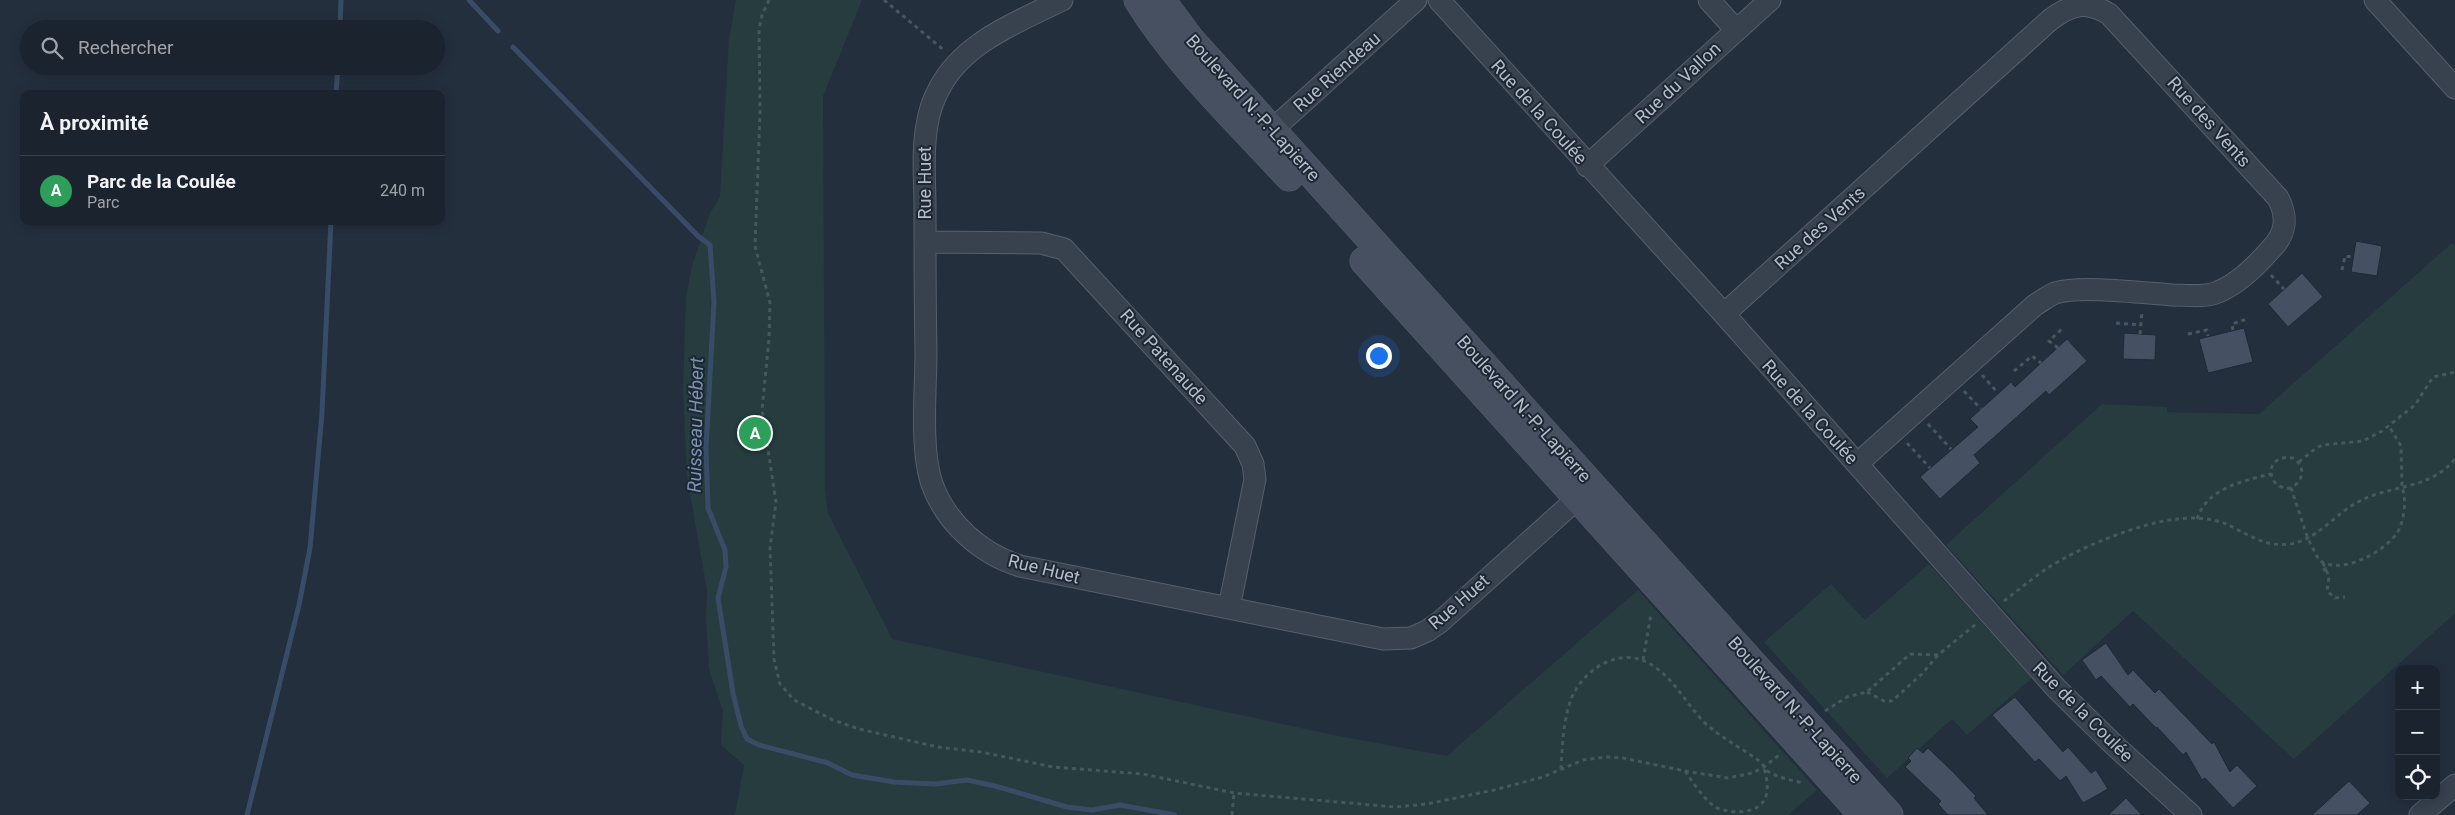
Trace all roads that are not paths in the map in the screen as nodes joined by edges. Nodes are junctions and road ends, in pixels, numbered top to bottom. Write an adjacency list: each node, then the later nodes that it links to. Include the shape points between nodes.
1 (1062, 0): 13 (street, Rue Huet, via 975,48 952,68 939,88 929,114 925,142)
2 (1138, 0): 11 (street, Boulevard N.-P.-Lapierre, via 1190,69)
3 (1161, 0): 11 (street, Boulevard N.-P.-Lapierre)
4 (1416, 0): 11 (street, Rue Riendeau)
5 (1439, 0): 12 (street, Rue de la Coulée)
6 (1709, 0): 9 (street)
7 (1770, 0): 9 (street, Rue du Vallon)
8 (2374, 0): 10 (street)
9 (1736, 30): 12 (street, Rue du Vallon)
10 (2455, 88)
11 (1265, 136): 16 (street, Boulevard N.-P.-Lapierre)
12 (1587, 166): 14 (street, Rue de la Coulée)
13 (925, 242): 17 (street, Rue Patenaude, via 1041,242 1064,249 1245,446 1256,479); 17 (street, Rue Huet, via 927,459 932,483 954,523 992,554 1009,562)
14 (1724, 314): 15 (street, Rue de la Coulée); 15 (street, Rue des Vents, via 2050,20 2076,3 2101,7 2278,198 2284,212 2284,231 2280,240 2257,264 2217,293 2196,296 2079,290 2053,294 2035,305)
15 (1857, 464): 21 (street, Rue de la Coulée, via 2056,688)
16 (1585, 492): 17 (street, Rue Huet, via 1440,622 1411,638 1382,640); 19 (street, Boulevard N.-P.-Lapierre); 20 (street, Boulevard N.-P.-Lapierre)
17 (1229, 608)
18 (2455, 785): 22 (street)
19 (1863, 815)
20 (1890, 815)
21 (2191, 815)
22 (2420, 815)

